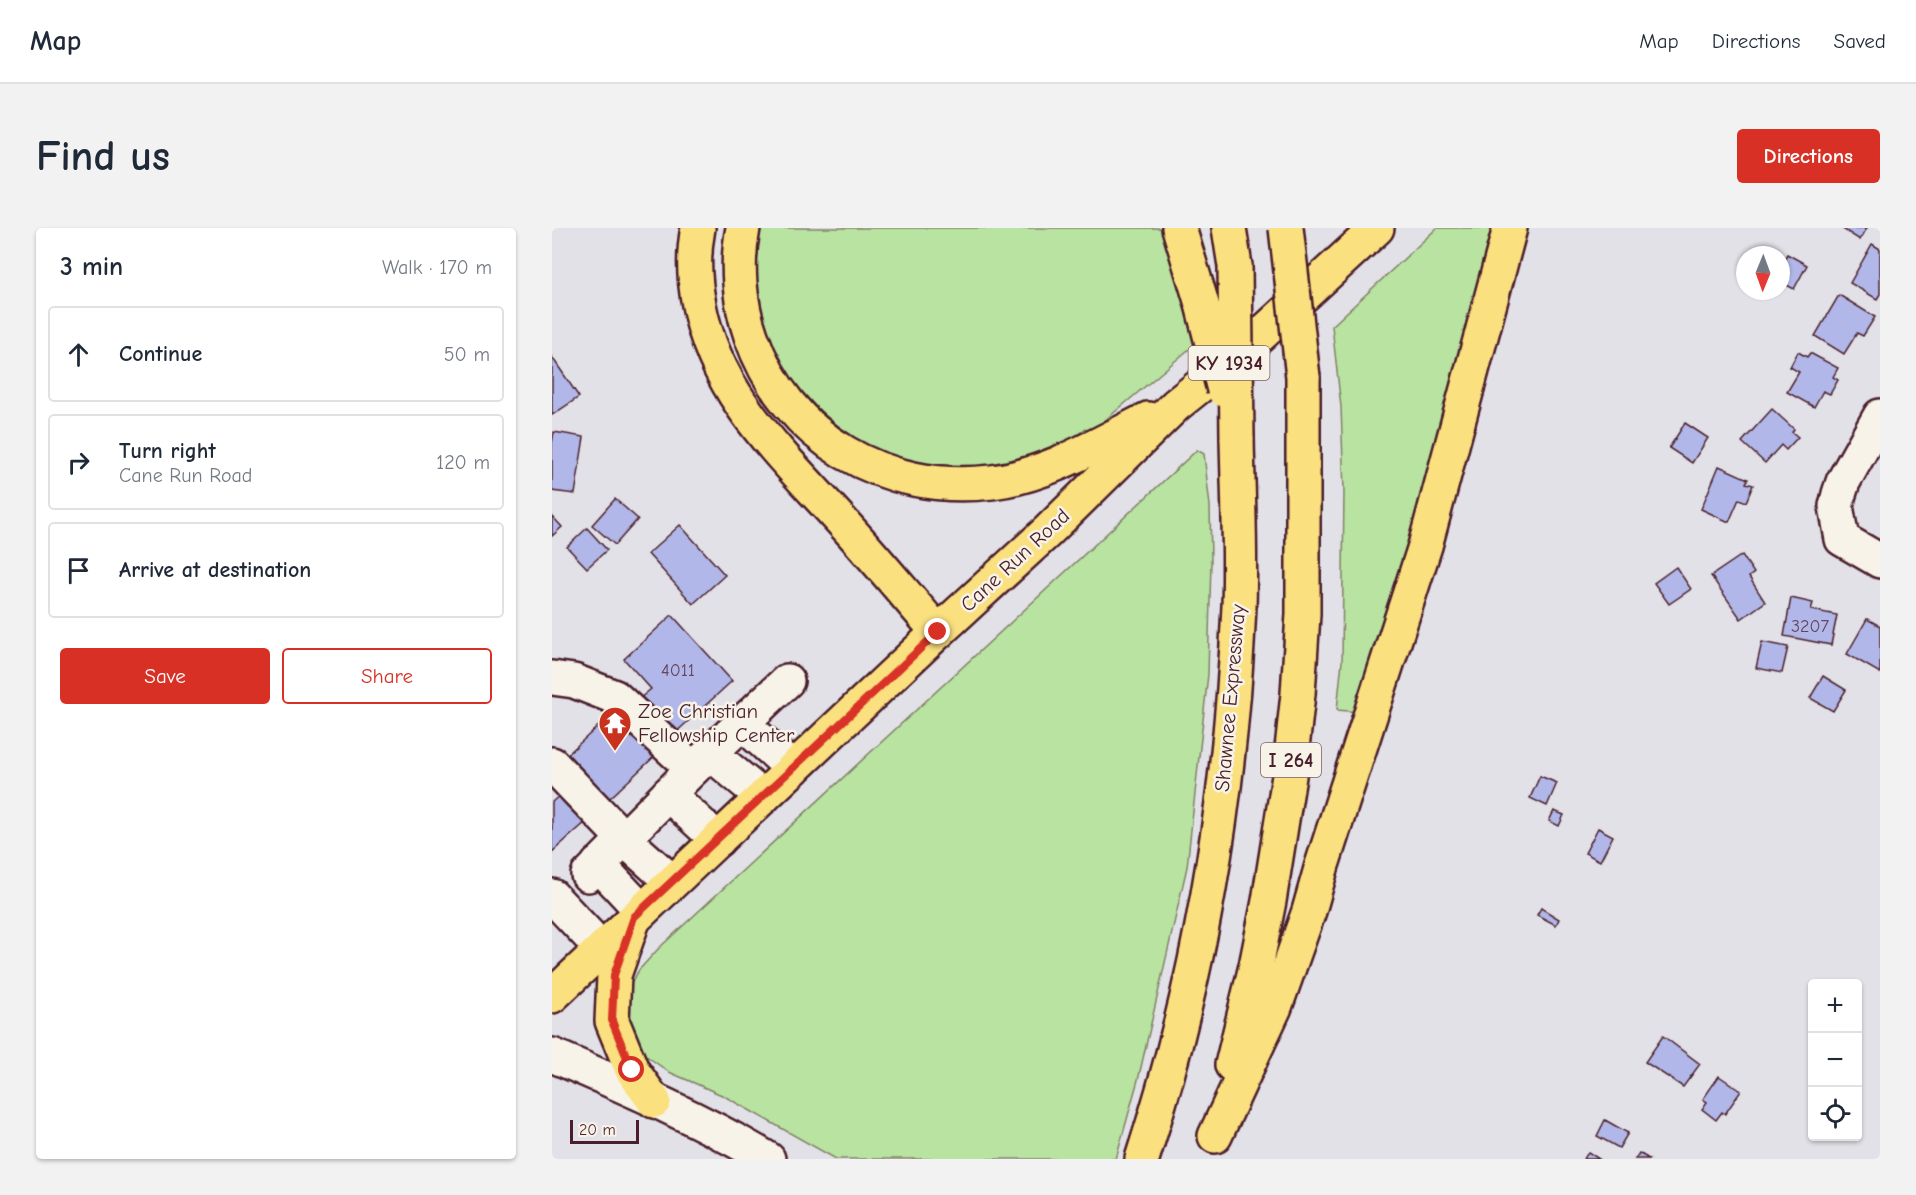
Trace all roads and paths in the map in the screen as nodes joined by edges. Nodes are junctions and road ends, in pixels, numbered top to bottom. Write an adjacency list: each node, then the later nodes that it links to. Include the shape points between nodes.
1 (698, 228): 12 (main road, via 694,262 701,319 733,394 768,440)
2 (743, 228): 8 (main road, via 741,296 756,351 769,376 791,408 816,433 868,465 924,482 993,482 1063,461)
3 (1179, 228): 10 (main road, bridge)
4 (1229, 228): 10 (main road, Shawnee Expressway, bridge, via 1234,267)
5 (1286, 228): 30 (main road, I 264, bridge, via 1303,377 1303,614 1298,694 1269,901)
6 (1377, 228): 8 (main road, Cane Run Road / KY 1934, via 1241,353)
7 (1509, 228): 30 (main road, via 1425,546 1309,911 1275,1007)
8 (1176, 405): 12 (main road, Cane Run Road / KY 1934)
9 (1880, 416): 11 (street, via 1843,482 1836,506 1842,540)
10 (1237, 438): 32 (main road, Shawnee Expressway, via 1239,605 1226,777 1199,946 1163,1094)
11 (1880, 561)
12 (938, 632): 18 (main road, Cane Run Road / KY 1934)
13 (552, 678): 16 (street, via 574,681 615,697)
14 (787, 681): 15 (street)
15 (742, 723): 16 (street); 18 (street)
16 (702, 761): 19 (street); 20 (street)
17 (552, 764): 21 (street)
18 (793, 769): 20 (main road, Cane Run Road / KY 1934)
19 (668, 794): 21 (street); 22 (street)
20 (763, 797): 22 (main road, Cane Run Road / KY 1934)
21 (624, 838): 23 (street); 25 (street, via 593,870)
22 (718, 840): 23 (main road, Cane Run Road / KY 1934)
23 (672, 882): 25 (main road, Cane Run Road / KY 1934)
24 (555, 904): 26 (street)
25 (638, 914): 26 (main road, Cane Run Road / KY 1934); 29 (main road, via 614,975 612,1021 632,1070)
26 (602, 948): 27 (main road, Cane Run Road / KY 1934)
27 (552, 996)
28 (552, 1055): 29 (street)
29 (654, 1101): 31 (street, via 725,1133)
30 (1211, 1148)
31 (768, 1159)
32 (1142, 1159)

